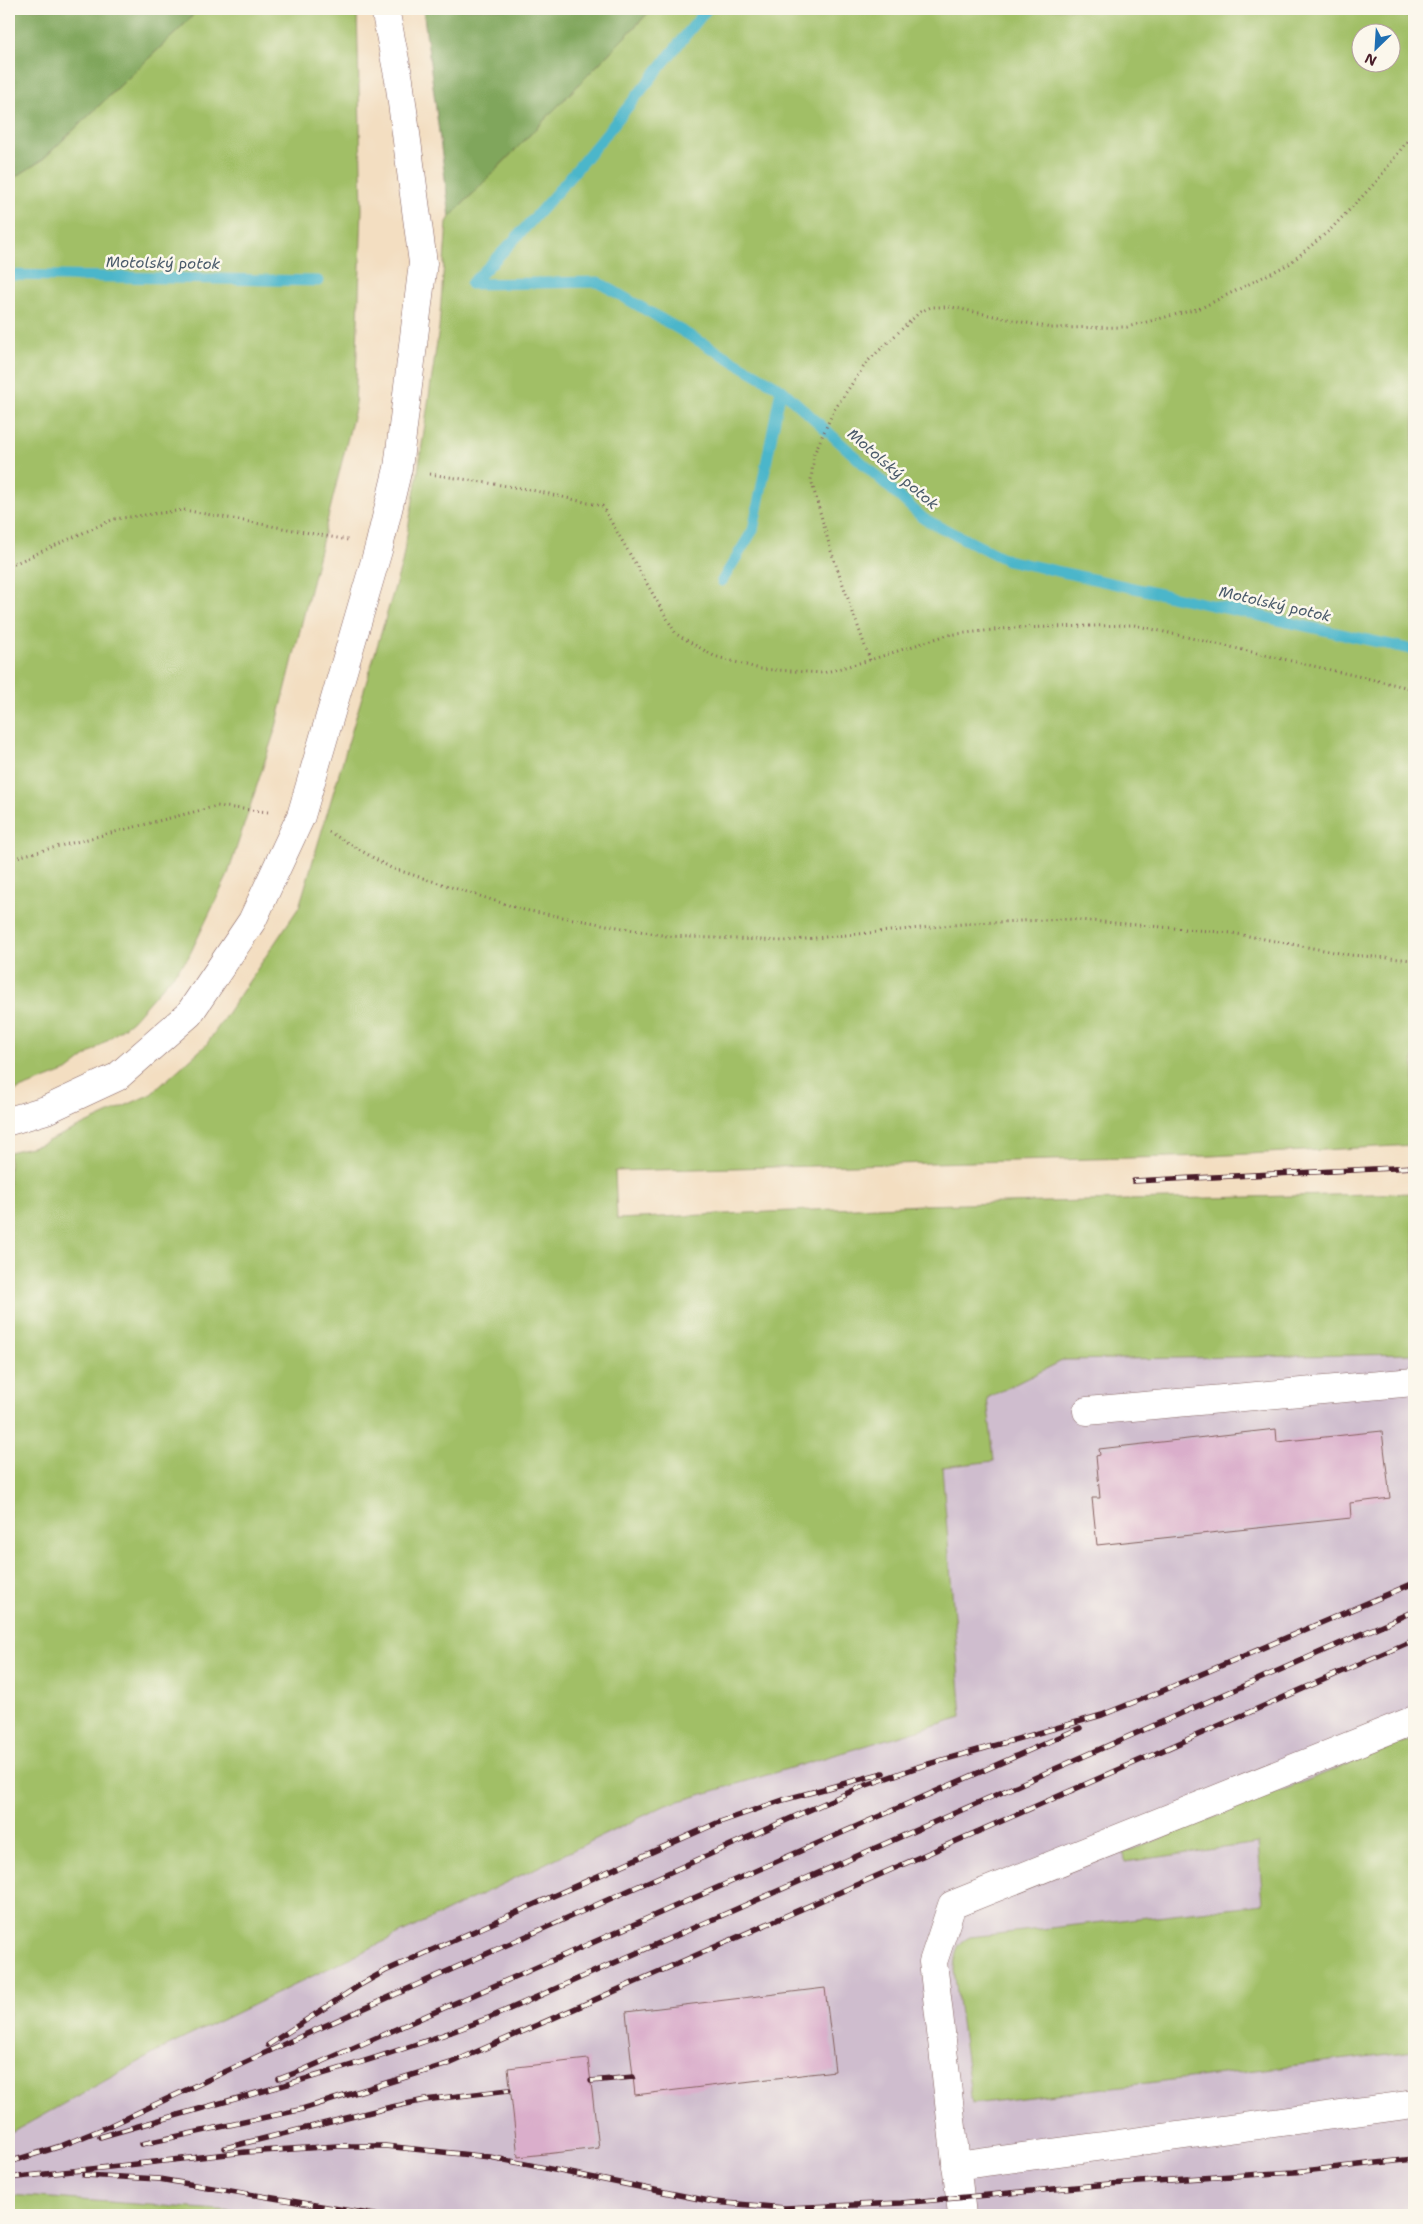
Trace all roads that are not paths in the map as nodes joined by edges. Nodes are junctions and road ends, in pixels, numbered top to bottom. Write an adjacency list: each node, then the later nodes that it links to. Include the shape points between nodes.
1 (384, 9): 2 (lane, via 399,80 423,264 398,468 379,547 301,816 252,921 189,1014 117,1077 46,1110)
2 (9, 1121)
3 (1414, 1382): 4 (lane)
4 (1087, 1411)
5 (1414, 1720): 7 (lane, via 952,1905 933,1962)
6 (1414, 2104): 7 (lane)
7 (956, 2166): 8 (lane)
8 (962, 2215)

